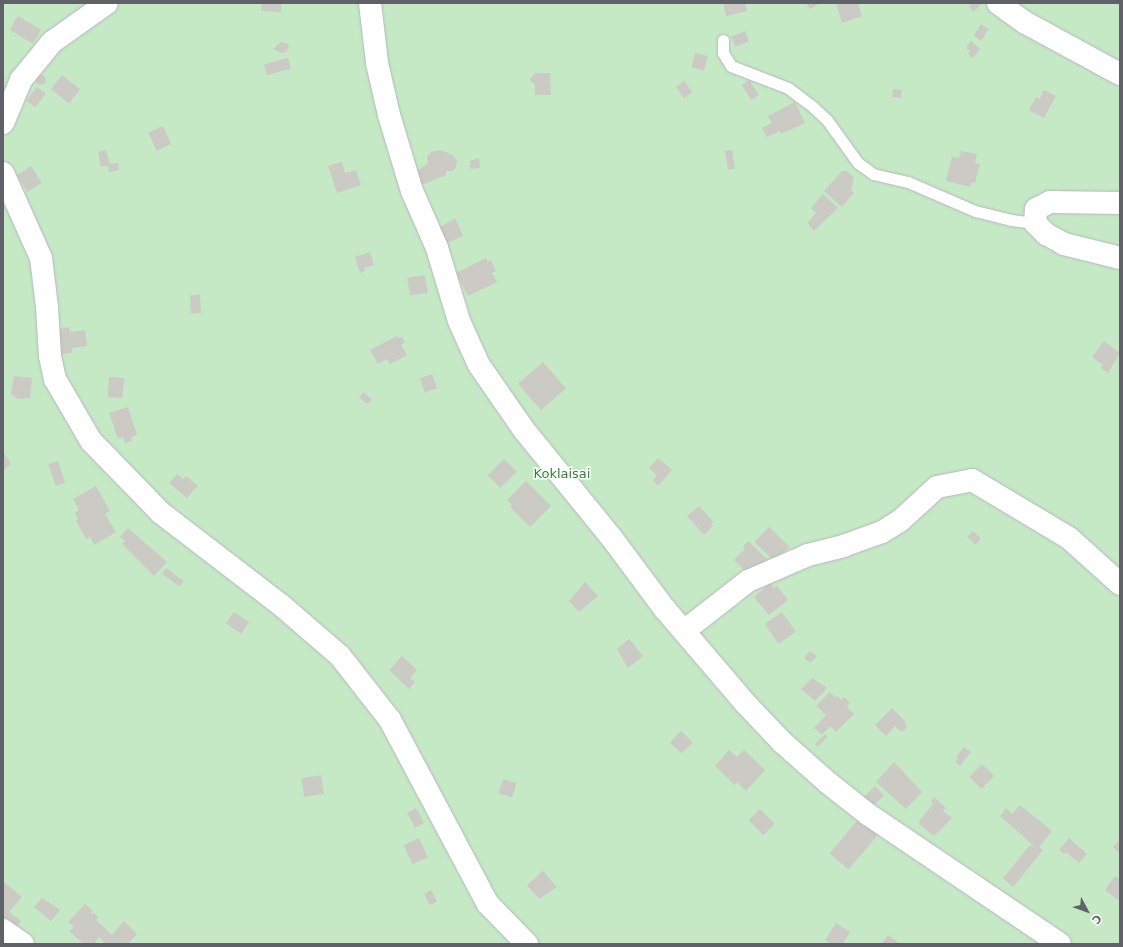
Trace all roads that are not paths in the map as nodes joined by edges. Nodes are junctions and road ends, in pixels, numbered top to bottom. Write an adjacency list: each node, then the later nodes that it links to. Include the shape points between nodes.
1 (107, 3): 6 (street, via 52,42 20,80)
2 (370, 3): 12 (street, via 377,63 389,115 412,191 437,248 458,321 479,365 524,430)
3 (998, 3): 5 (street, via 1026,23)
4 (723, 40): 9 (lane, via 723,53 732,66 788,88 807,102 827,120 858,163 873,174 908,182 975,211)
5 (1120, 74)
6 (3, 123)
7 (3, 173): 15 (street, via 41,258 50,356 55,379 91,440 161,514 281,605 340,656 390,720 488,904)
8 (1120, 203): 9 (street, via 1050,202 1036,210)
9 (1035, 223): 10 (street, via 1046,234 1064,244)
10 (1120, 258)
11 (1120, 584): 12 (street, via 1069,538 972,480 937,487 901,520 882,532 808,555 748,581)
12 (684, 631): 16 (street, via 750,708 827,782 869,815)
13 (3, 930): 14 (street)
14 (24, 944)
15 (527, 944)
16 (1060, 944)

